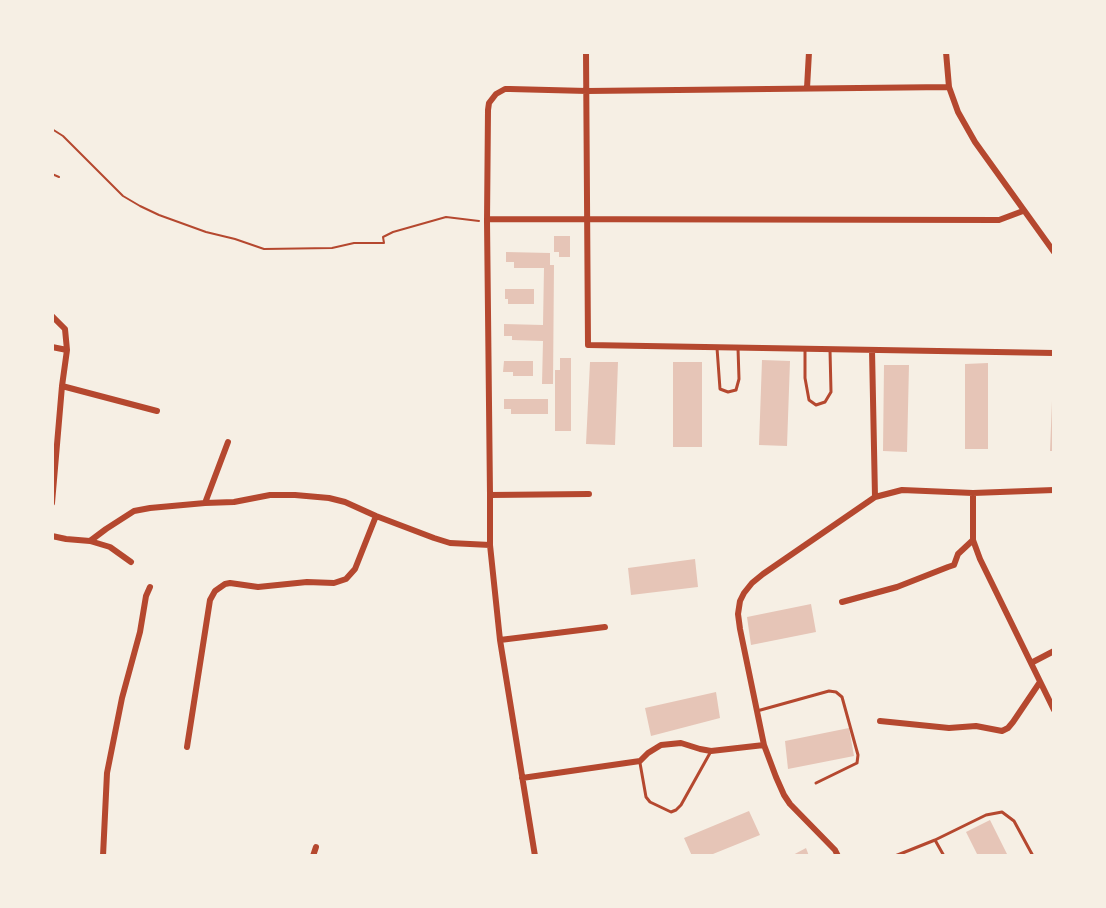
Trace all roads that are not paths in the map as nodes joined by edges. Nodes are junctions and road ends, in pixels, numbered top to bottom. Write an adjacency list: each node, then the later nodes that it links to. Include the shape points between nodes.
1 (586, 52): 6 (street)
2 (809, 52): 5 (street)
3 (946, 52): 4 (street)
4 (949, 87): 5 (street); 7 (street, via 975,142)
5 (807, 88): 6 (street)
6 (587, 91): 8 (street); 9 (street, via 505,89 492,98 488,110)
7 (1023, 211): 8 (street, via 999,220); 10 (street)
8 (587, 219): 9 (street); 13 (street, via 588,345)
9 (487, 220): 26 (street)
10 (1053, 252)
11 (52, 316): 16 (street, via 65,329)
12 (52, 347): 16 (street)
13 (717, 348): 14 (street); 14 (lane, via 720,389 728,392 736,390 739,379)
14 (738, 348): 15 (street)
15 (805, 349): 17 (street); 17 (lane, via 809,400 816,405 825,402 831,392)
16 (67, 350): 20 (street)
17 (830, 350): 18 (street)
18 (872, 350): 19 (street); 27 (street)
19 (1053, 353)
20 (62, 386): 21 (street); 28 (street)
21 (157, 411)
22 (228, 442): 29 (street)
23 (1053, 490): 24 (street)
24 (973, 493): 27 (street, via 902,490); 32 (street)
25 (589, 494): 26 (street)
26 (490, 495): 34 (street)
27 (875, 497): 44 (street, via 763,574 744,593 738,614)
28 (52, 503)
29 (205, 503): 30 (street, via 295,495 345,502); 33 (street, via 134,511)
30 (376, 516): 34 (street, via 450,543); 47 (street, via 355,569 346,579 258,587 230,582 215,591 210,600)
31 (52, 536): 33 (street)
32 (973, 540): 37 (street, via 961,550 954,565 897,587); 41 (street)
33 (90, 541): 35 (street, via 110,547)
34 (490, 545): 39 (street)
35 (131, 562)
36 (150, 587): 54 (street, via 107,773)
37 (842, 602)
38 (605, 627): 39 (street)
39 (500, 640): 50 (street)
40 (1053, 651): 41 (street)
41 (1031, 663): 42 (street)
42 (1040, 682): 43 (street); 45 (street, via 1013,722 1002,731)
43 (1053, 710)
44 (757, 711): 46 (street); 51 (lane, via 829,691 842,697 857,763)
45 (880, 721)
46 (764, 745): 48 (street); 57 (street, via 790,804)
47 (187, 747)
48 (711, 751): 49 (street, via 681,743 661,745); 49 (lane, via 681,805 671,812 646,797)
49 (640, 761): 50 (street)
50 (522, 778): 56 (street)
51 (816, 783)
52 (935, 840): 58 (lane); 59 (lane); 60 (lane, via 987,815 1002,812 1014,821)
53 (316, 847): 55 (street)
54 (103, 855)
55 (313, 855)
56 (536, 855)
57 (838, 855)
58 (895, 855)
59 (944, 855)
60 (1033, 855)

